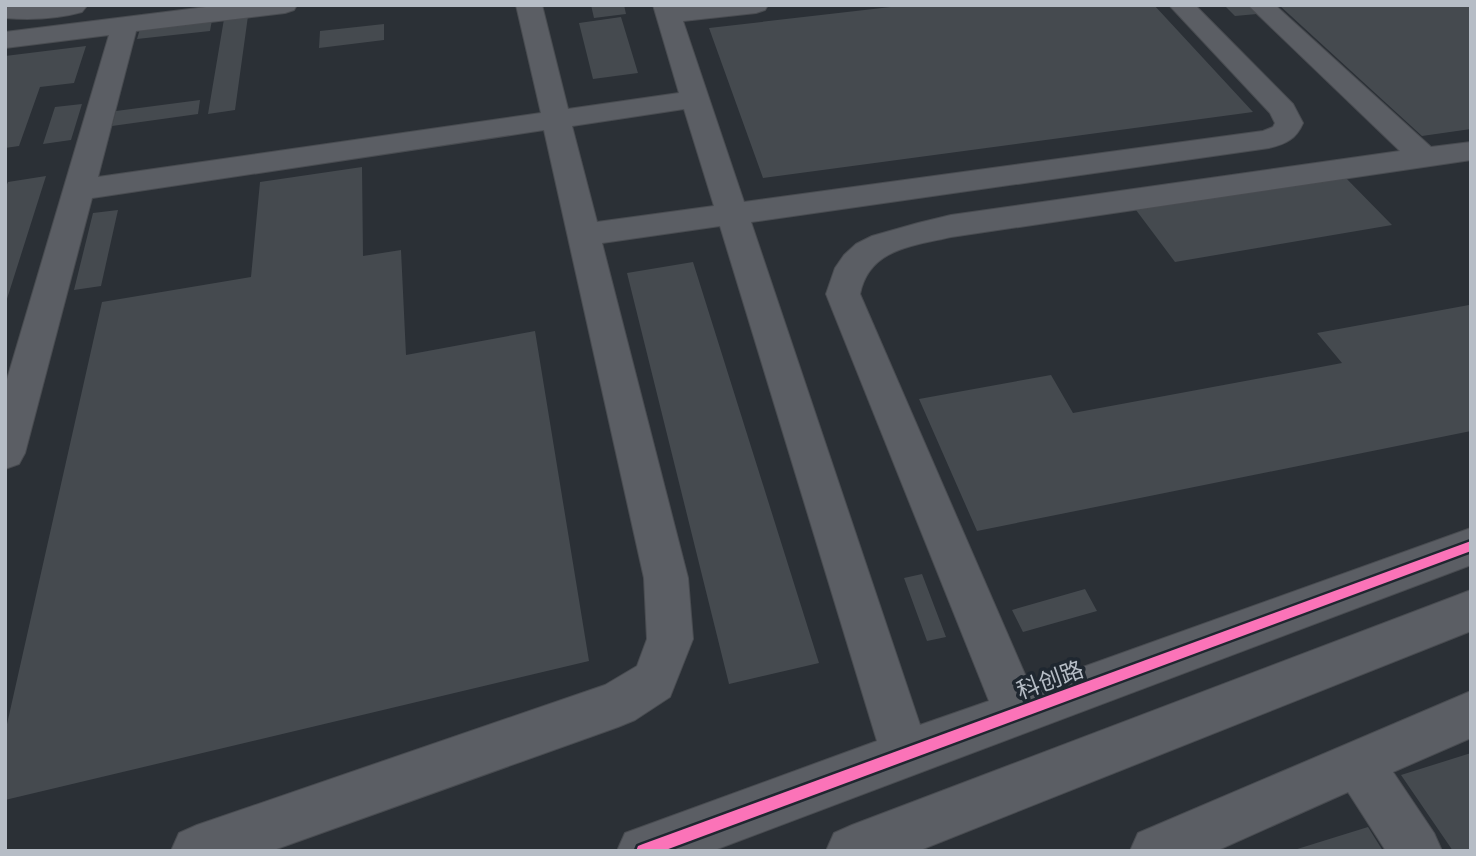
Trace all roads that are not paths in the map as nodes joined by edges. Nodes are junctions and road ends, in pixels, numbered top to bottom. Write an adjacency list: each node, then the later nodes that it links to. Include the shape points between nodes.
1 (85, 5): 7 (street)
2 (285, 5): 9 (street)
3 (529, 5): 12 (street)
4 (756, 5): 8 (street)
5 (1181, 5): 16 (street, via 1283,110 1289,123 1285,132 1269,139)
6 (1260, 5): 14 (street)
7 (22, 9)
8 (666, 10): 11 (street)
9 (125, 25): 10 (street); 15 (street)
10 (5, 40)
11 (695, 99): 12 (street); 16 (street)
12 (556, 119): 15 (street); 17 (street)
13 (1471, 151): 14 (street)
14 (1424, 157): 21 (street, via 951,226 876,247 851,267 843,294)
15 (79, 190): 18 (street)
16 (732, 213): 17 (street); 23 (street)
17 (584, 235): 25 (street, via 666,578 670,639 654,681 618,704)
18 (5, 453)
19 (1471, 546): 21 (street, 科创路)
20 (1471, 610): 27 (street)
21 (1018, 714): 23 (street, 科创路)
22 (1471, 714): 24 (street)
23 (906, 755): 26 (street, 科创路)
24 (1358, 763): 28 (street); 29 (street)
25 (197, 851)
26 (643, 851)
27 (852, 851)
28 (1156, 851)
29 (1416, 851)

